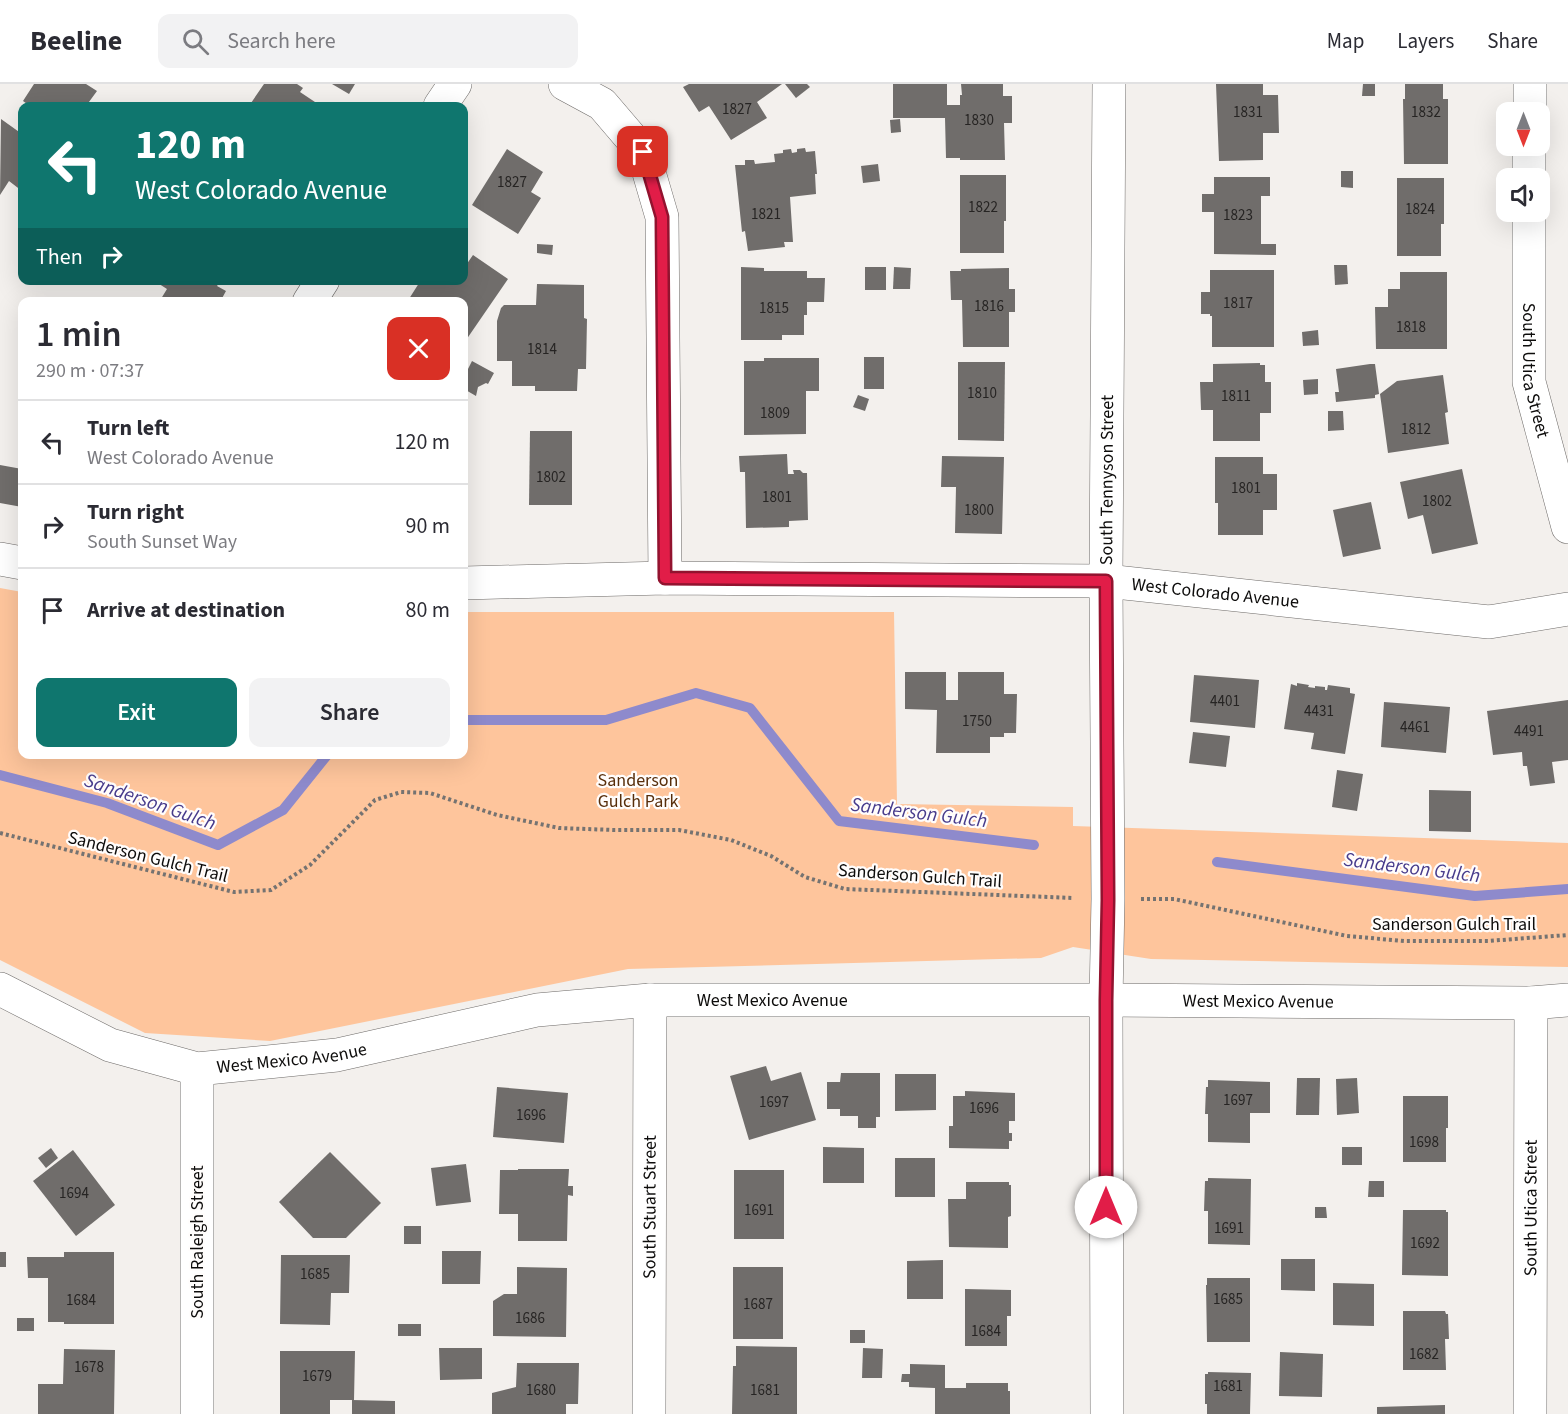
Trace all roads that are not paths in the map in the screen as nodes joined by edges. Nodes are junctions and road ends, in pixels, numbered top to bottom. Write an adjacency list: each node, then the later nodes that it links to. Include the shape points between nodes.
1 (455, 84): 5 (street)
2 (565, 84): 11 (street, via 602,104 643,152 662,217)
3 (1109, 84): 12 (street, South Tennyson Street)
4 (1530, 84): 6 (street)
5 (443, 102)
6 (1530, 102)
7 (1529, 222): 8 (street, South Utica Street, via 1528,382)
8 (1568, 527)
9 (0, 559): 10 (street)
10 (18, 562)
11 (665, 578): 12 (street, West Colorado Avenue); 13 (street, West Colorado Avenue)
12 (1106, 581): 14 (street, West Colorado Avenue, via 1489,622); 17 (street, South Tennyson Street)
13 (468, 583)
14 (1568, 609)
15 (0, 989): 20 (street, West Mexico Avenue, via 110,1045)
16 (650, 1000): 17 (street, West Mexico Avenue); 20 (street, West Mexico Avenue, via 537,1010 337,1055); 22 (street, South Stuart Street)
17 (1106, 1000): 19 (street, West Mexico Avenue); 23 (street, South Tennyson Street)
18 (1568, 1000): 19 (street, West Mexico Avenue)
19 (1531, 1003): 24 (street, South Utica Street)
20 (197, 1069): 21 (street, South Raleigh Street)
21 (197, 1414)
22 (649, 1414)
23 (1107, 1414)
24 (1530, 1414)

